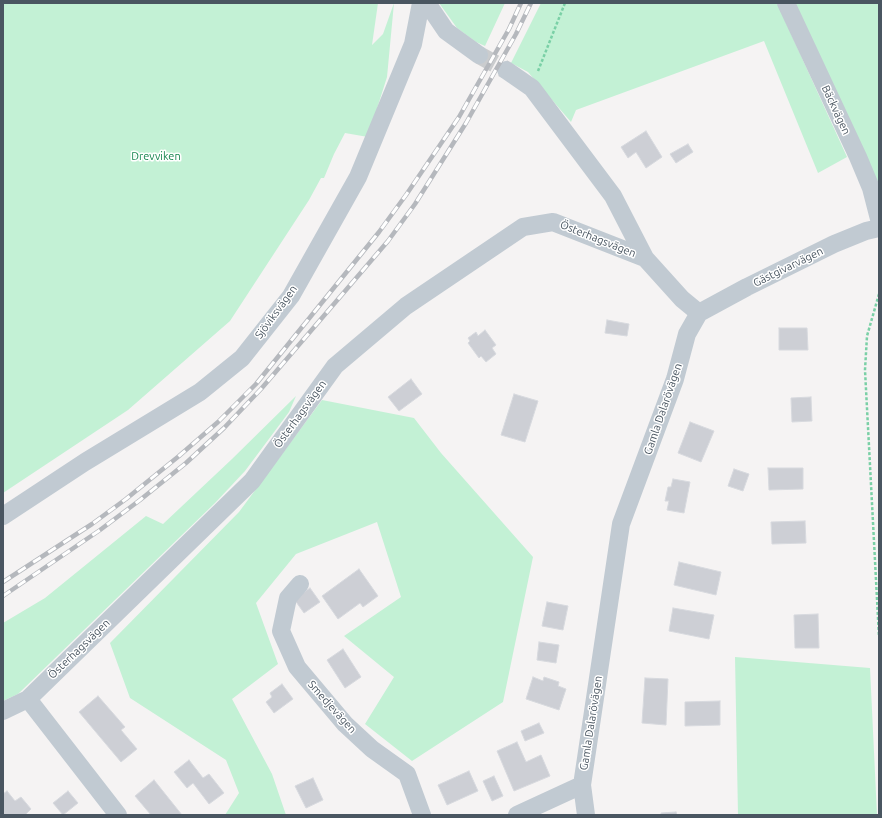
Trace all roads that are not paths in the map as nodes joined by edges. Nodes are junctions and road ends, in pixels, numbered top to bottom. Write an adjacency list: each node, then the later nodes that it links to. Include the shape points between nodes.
1 (421, 3): 10 (street, Sjöviksvägen, via 412,44 358,177 290,296 242,358 200,392 85,462)
2 (427, 3): 4 (street, via 446,31)
3 (786, 3): 6 (street, Bäckvägen, via 871,188)
4 (479, 55)
5 (506, 70): 8 (street, via 532,88 613,196)
6 (879, 219)
7 (879, 228): 9 (street, Gästgivarvägen, via 834,244)
8 (645, 258): 9 (street, via 682,299); 12 (street, Österhagsvägen, via 553,222 523,227 406,306 335,366 252,480)
9 (699, 313): 14 (street, Gamla Dalarövägen, via 687,334 675,379 621,524)
10 (3, 516)
11 (300, 584): 16 (street, Smedjevägen, via 288,598 281,631 297,667 345,724 372,749 407,774)
12 (28, 699): 13 (street, Österhagsvägen); 15 (street)
13 (3, 710)
14 (582, 785): 17 (street); 18 (street, Gamla Dalarövägen)
15 (118, 815)
16 (422, 815)
17 (517, 815)
18 (586, 815)

